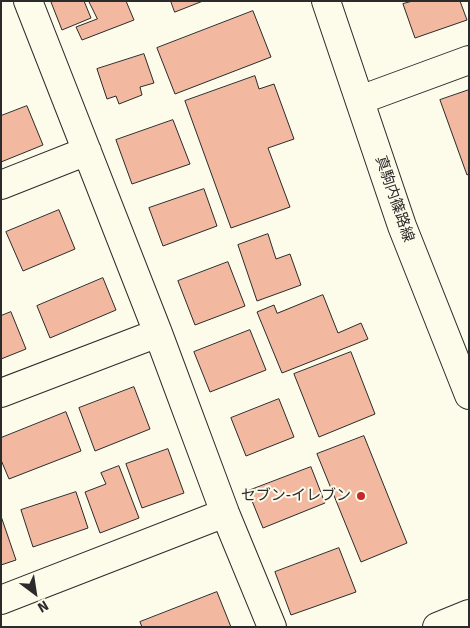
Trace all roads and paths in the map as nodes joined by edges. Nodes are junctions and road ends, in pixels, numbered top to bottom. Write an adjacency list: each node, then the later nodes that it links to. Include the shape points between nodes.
1 (28, 1): 5 (street)
2 (326, 1): 4 (street, 真駒内篠路線)
3 (469, 60): 4 (street)
4 (360, 100): 9 (street, 真駒内篠路線, via 402,226)
5 (87, 152): 6 (street); 7 (street)
6 (1, 185)
7 (158, 333): 8 (street); 10 (street)
8 (1, 393)
9 (469, 395)
10 (224, 513): 11 (street); 13 (street)
11 (1, 600)
12 (469, 614): 14 (street)
13 (272, 627)
14 (437, 627)

